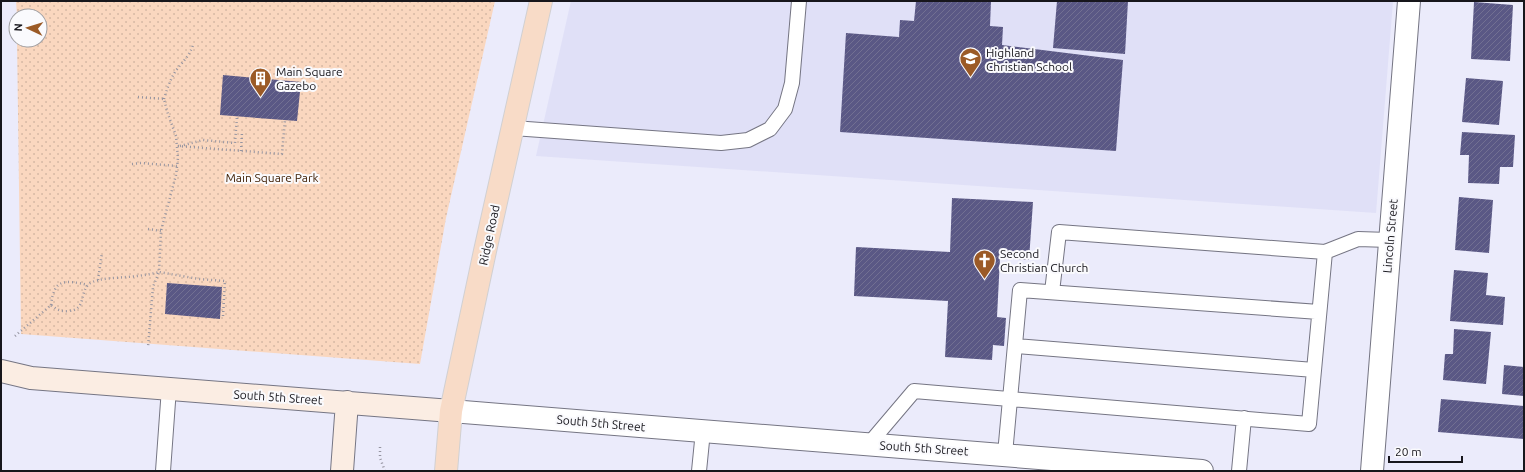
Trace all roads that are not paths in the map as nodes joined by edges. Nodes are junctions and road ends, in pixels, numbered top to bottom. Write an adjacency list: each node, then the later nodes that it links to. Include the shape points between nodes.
1 (541, 1): 4 (main road, Ridge Road)
2 (799, 1): 4 (lane, via 792,83 785,109 770,129 748,140 721,143)
3 (1409, 1): 5 (street, Lincoln Street)
4 (513, 128): 15 (main road, Ridge Road)
5 (1390, 240): 6 (lane, via 1358,239); 27 (street, Lincoln Street)
6 (1325, 252): 7 (lane, via 1059,232); 8 (lane)
7 (1052, 292): 8 (lane); 9 (lane, via 1020,290)
8 (1319, 312): 10 (lane)
9 (1015, 346): 10 (lane); 13 (lane)
10 (1314, 370): 16 (lane, via 1309,424)
11 (1, 371): 12 (street, South 5th Street, via 31,378)
12 (169, 388): 14 (street, South 5th Street); 21 (lane)
13 (1010, 399): 16 (lane); 18 (lane, via 914,390); 19 (lane)
14 (347, 402): 15 (street, South 5th Street); 22 (street)
15 (451, 411): 17 (street, South 5th Street); 23 (main road, Ridge Road)
16 (1244, 418): 26 (lane)
17 (703, 431): 18 (street, South 5th Street); 24 (lane)
18 (869, 444): 19 (street, South 5th Street)
19 (1005, 454): 20 (street, South 5th Street)
20 (1077, 466): 25 (street, South 5th Street)
21 (163, 471)
22 (342, 471)
23 (446, 471)
24 (699, 471)
25 (1202, 471)
26 (1239, 471)
27 (1372, 471)

